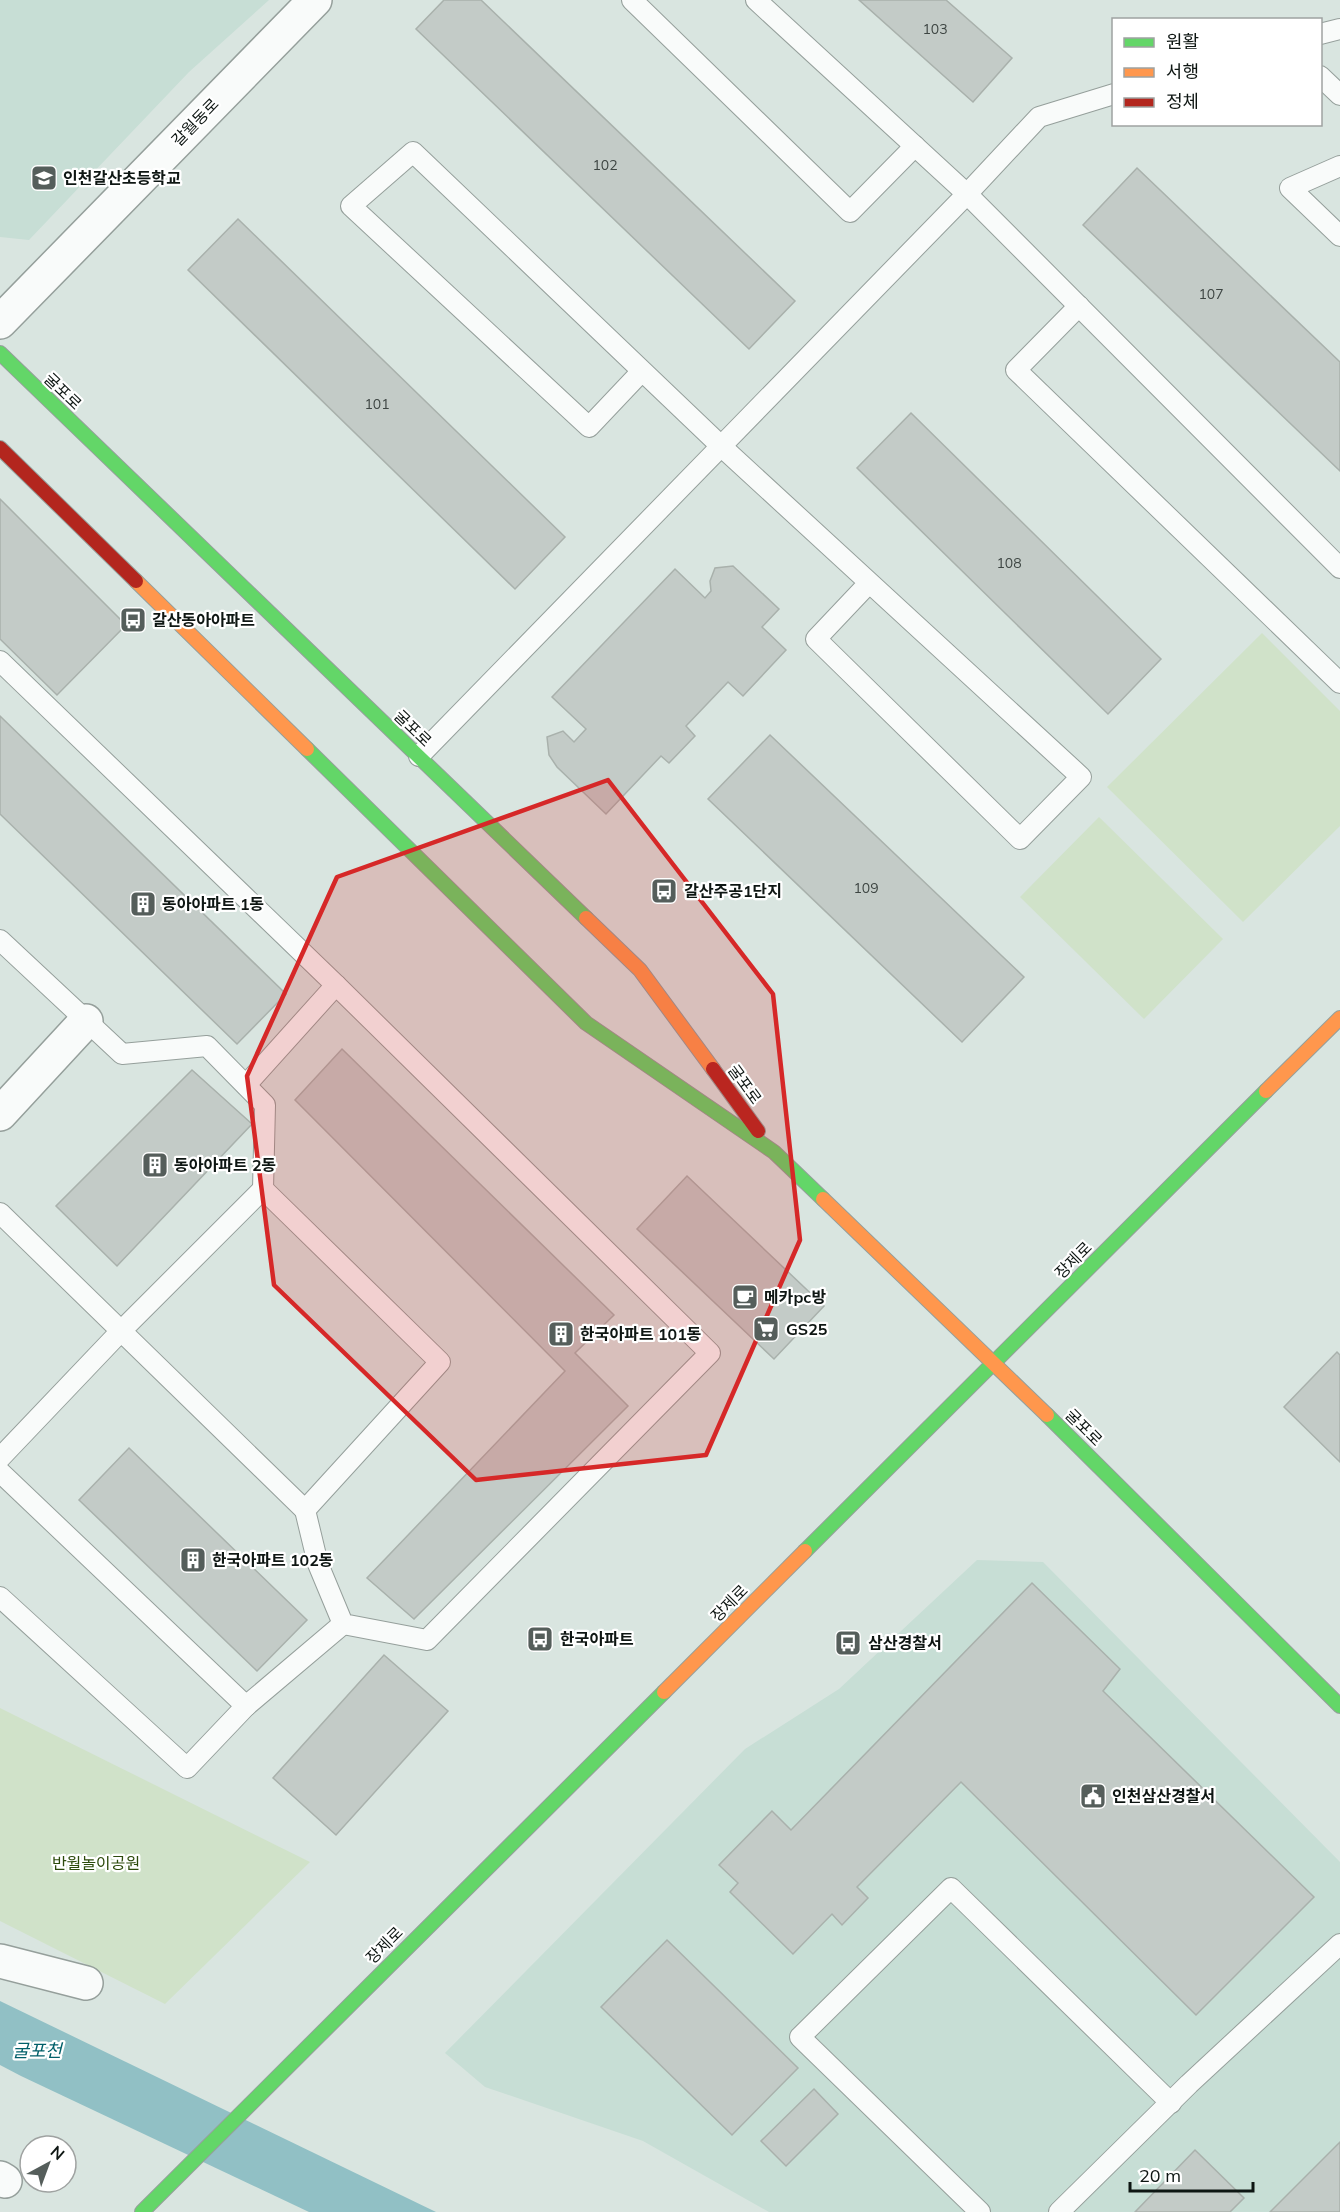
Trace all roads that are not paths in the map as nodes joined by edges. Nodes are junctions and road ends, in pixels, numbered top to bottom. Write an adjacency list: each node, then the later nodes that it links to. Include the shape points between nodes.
1 (315, 0): 14 (street, 갈월동로)
2 (632, 0): 9 (lane, via 850,212)
3 (756, 0): 9 (lane)
4 (1340, 29): 5 (lane)
5 (1322, 34)
6 (1322, 78): 8 (lane)
7 (1112, 94): 11 (lane, via 1039,117)
8 (1340, 95)
9 (915, 146): 11 (lane)
10 (1340, 166): 12 (lane, via 1290,188)
11 (967, 194): 13 (lane); 17 (lane)
12 (1340, 237)
13 (1079, 306): 19 (lane); 22 (lane, via 1016,370)
14 (0, 322)
15 (0, 353): 23 (main road, 굴포로)
16 (642, 371): 16 (lane, via 413,152 351,206 589,427); 17 (lane)
17 (722, 447): 20 (lane); 23 (lane)
18 (0, 448): 30 (main road, 굴포로, via 586,1023)
19 (1340, 568)
20 (869, 583): 20 (lane, via 1081,777 1020,839 816,639)
21 (0, 661): 25 (lane)
22 (1340, 683)
23 (419, 756): 30 (main road, 굴포로, via 640,970)
24 (0, 940): 27 (lane)
25 (336, 985): 28 (lane); 39 (lane, via 710,1353 427,1640)
26 (1340, 1018): 34 (main road, 장제로)
27 (86, 1021): 28 (lane, via 122,1054 207,1046); 29 (street)
28 (246, 1085): 31 (lane, via 265,1105)
29 (0, 1114)
30 (774, 1152): 34 (main road, 굴포로)
31 (263, 1189): 33 (lane); 37 (lane, via 440,1362)
32 (0, 1213): 33 (lane)
33 (120, 1332): 35 (lane); 37 (lane)
34 (994, 1362): 41 (main road, 굴포로); 46 (main road, 장제로)
35 (0, 1458)
36 (0, 1472): 40 (lane)
37 (305, 1510): 39 (lane, via 318,1564)
38 (0, 1597): 40 (lane, via 187,1768)
39 (343, 1624): 40 (lane)
40 (246, 1706)
41 (1340, 1706)
42 (1340, 1944): 45 (lane)
43 (0, 1961): 44 (street)
44 (86, 1983)
45 (1171, 2103): 47 (lane, via 951,1888 800,2037); 48 (lane)
46 (144, 2210)
47 (980, 2212)
48 (1059, 2212)

